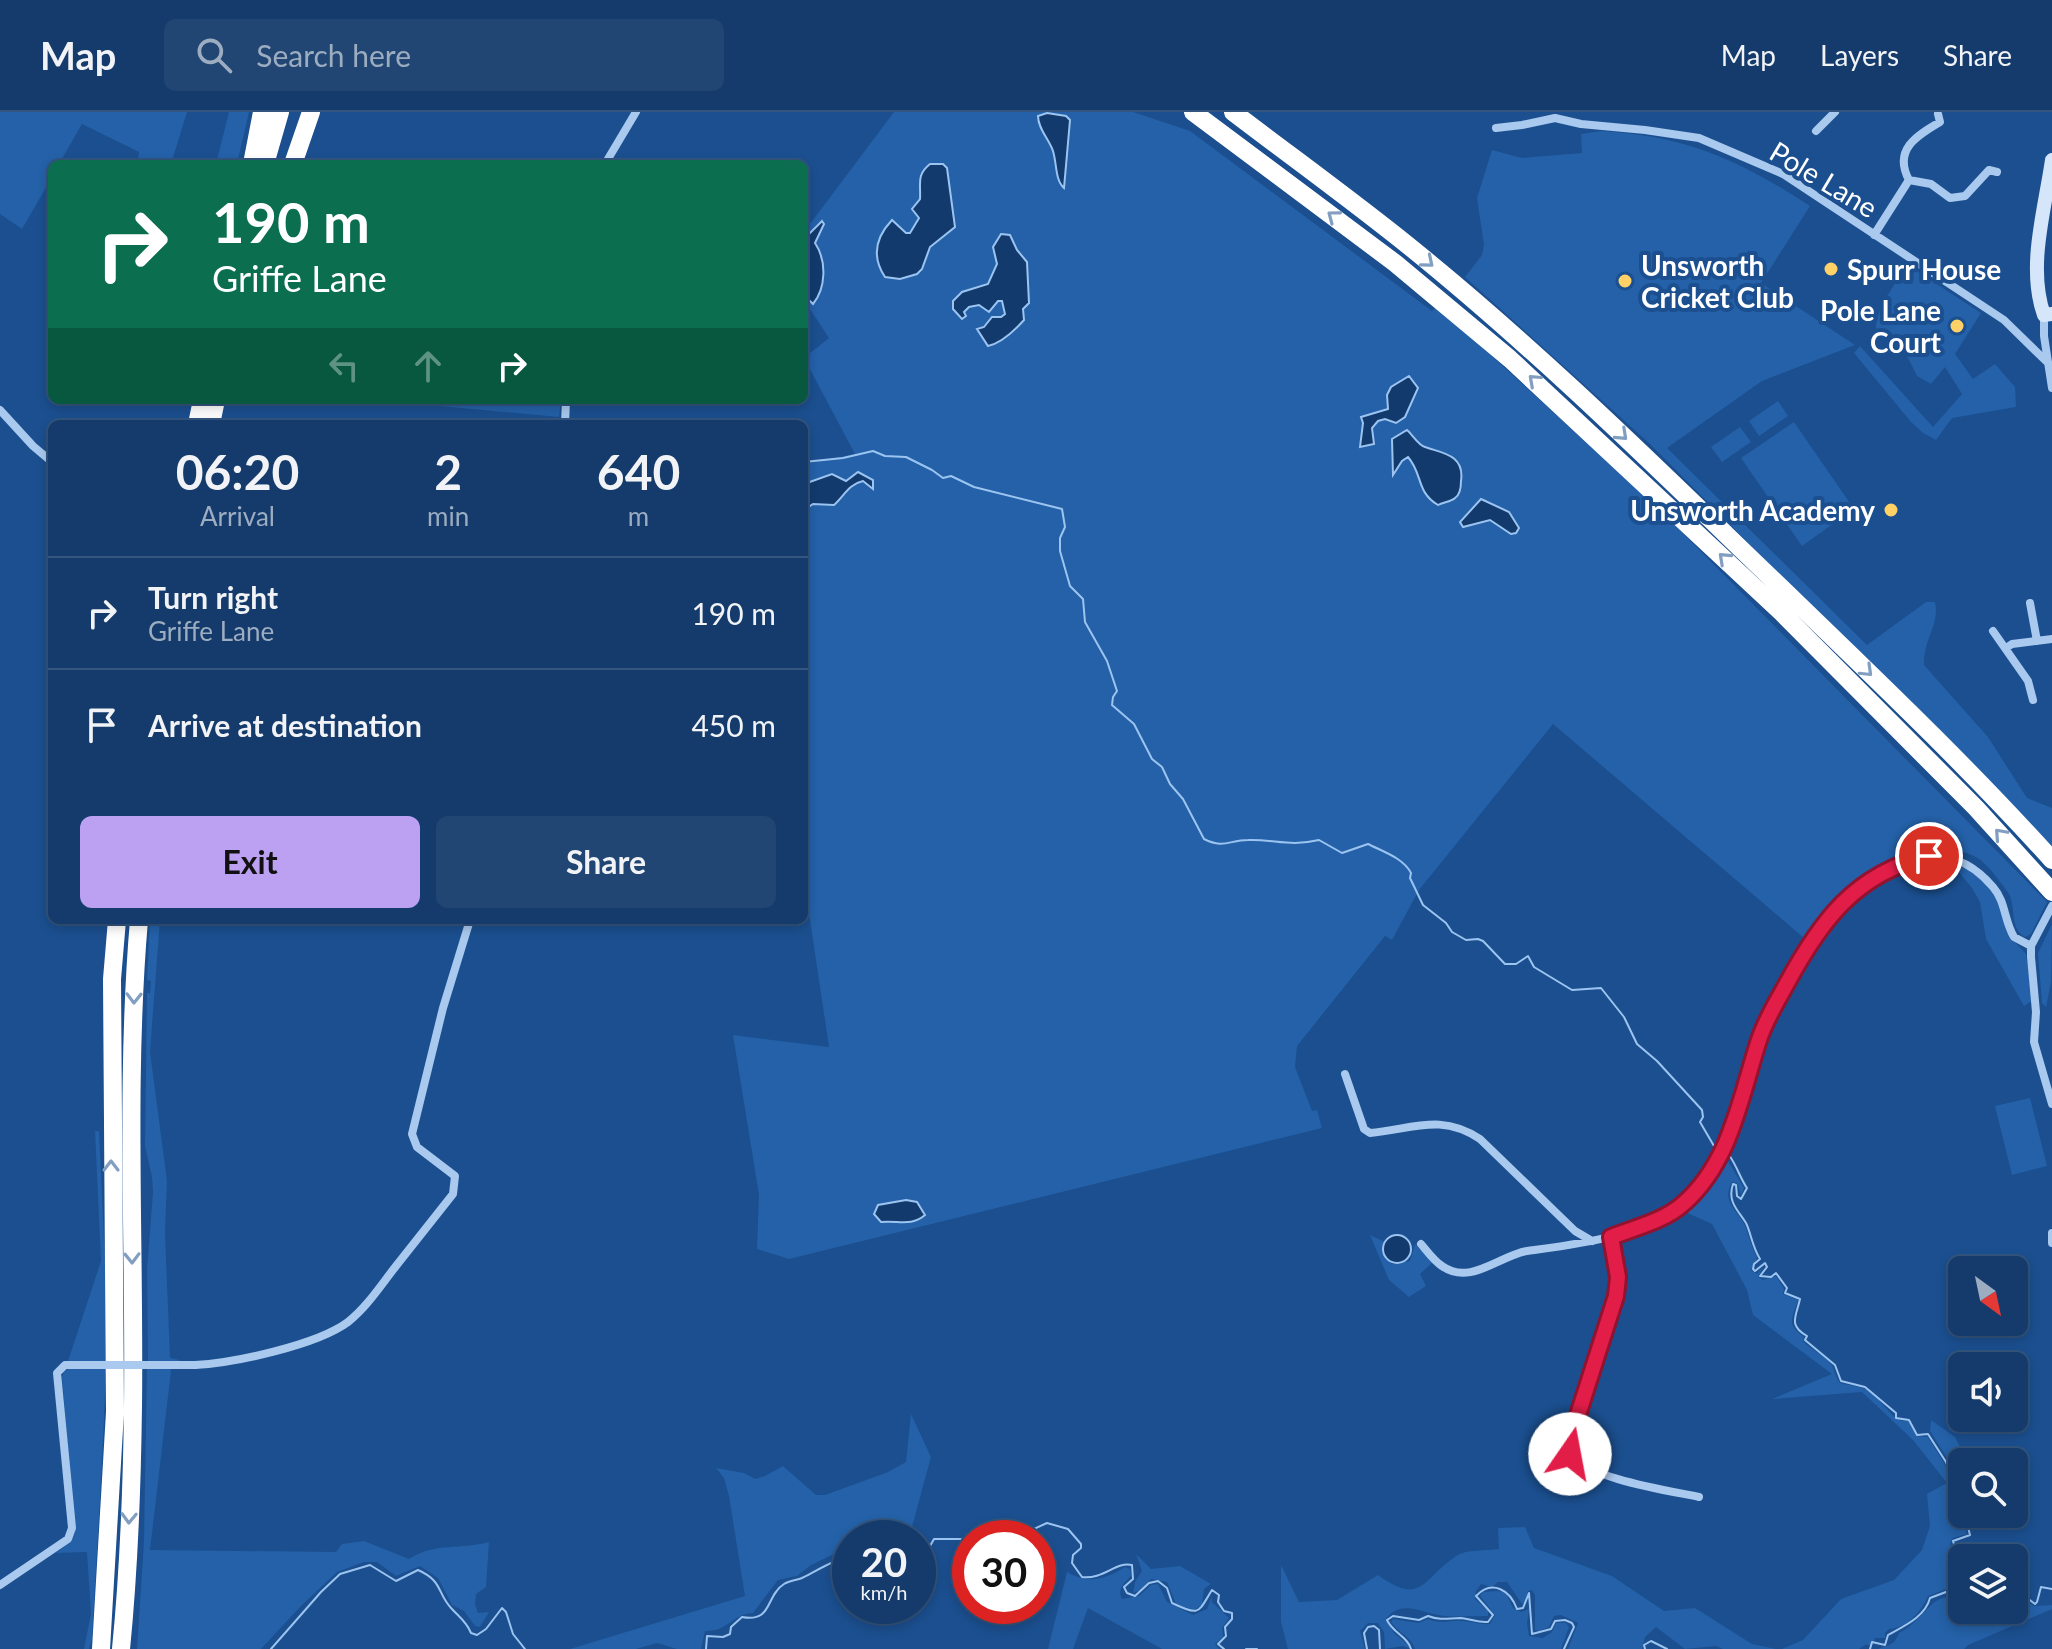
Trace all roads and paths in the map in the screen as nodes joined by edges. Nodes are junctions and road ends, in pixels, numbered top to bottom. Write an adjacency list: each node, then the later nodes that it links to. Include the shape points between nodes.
1 (262, 112): 14 (highway)
2 (280, 112): 15 (highway)
3 (299, 112): 16 (highway)
4 (311, 112): 17 (highway)
5 (636, 112): 18 (street)
6 (1193, 112): 29 (highway, one-way to 6, via 1395,263)
7 (1233, 112): 29 (highway, one-way to 29, via 1410,247 1516,338)
8 (1819, 112): 11 (street)
9 (1835, 112): 11 (street)
10 (1938, 114): 21 (street, via 1940,122 1912,142 1903,157)
11 (1827, 120): 13 (street)
12 (1496, 128): 22 (street, Pole Lane, via 1555,118 1699,138 1783,174)
13 (1816, 131)
14 (253, 160)
15 (266, 160)
16 (284, 160)
17 (294, 160)
18 (607, 160)
19 (2052, 160): 23 (street, via 2037,275 2037,292)
20 (1997, 172): 21 (street, via 1989,170 1965,196 1950,198 1931,184)
21 (1909, 180): 22 (street)
22 (1874, 235): 24 (street, Pole Lane, via 2004,320)
23 (2048, 314): 24 (street)
24 (2047, 362): 25 (street)
25 (2052, 388)
26 (0, 410): 27 (street)
27 (48, 459)
28 (2030, 603): 33 (street)
29 (1787, 606): 30 (highway)
30 (1805, 623): 36 (highway, one-way to 36, via 1993,794); 37 (highway, one-way to 30)
31 (1993, 631): 34 (street)
32 (2052, 639): 33 (street)
33 (2037, 641): 34 (street)
34 (2006, 648): 35 (street, via 2028,681)
35 (2033, 700)
36 (2052, 860)
37 (2052, 892)
38 (2052, 906): 42 (street)
39 (117, 924): 52 (highway, one-way to 39, via 115,1412 112,979)
40 (139, 924): 53 (highway, one-way to 53, via 131,1185 133,1407)
41 (469, 924): 51 (street, bridge, via 412,1134 417,1147 455,1176 453,1194 370,1299 328,1333 225,1363 65,1365 57,1373 72,1528 68,1539)
42 (2031, 946): 44 (street, via 2034,1042); 46 (street, via 2014,937 1993,887 1957,858 1929,856 1874,876 1832,912 1809,942 1765,1025 1728,1139 1707,1177 1681,1206)
43 (1345, 1074): 47 (street, via 1364,1129 1370,1133 1451,1124 1466,1130 1575,1231)
44 (2052, 1104)
45 (2052, 1233): 48 (street)
46 (1611, 1237): 47 (street); 50 (street, via 1616,1296 1570,1454 1581,1466)
47 (1593, 1241): 49 (street, via 1519,1253 1467,1274 1442,1266)
48 (2052, 1243)
49 (1421, 1244)
50 (1699, 1497)
51 (0, 1585)
52 (101, 1649)
53 (121, 1649)

